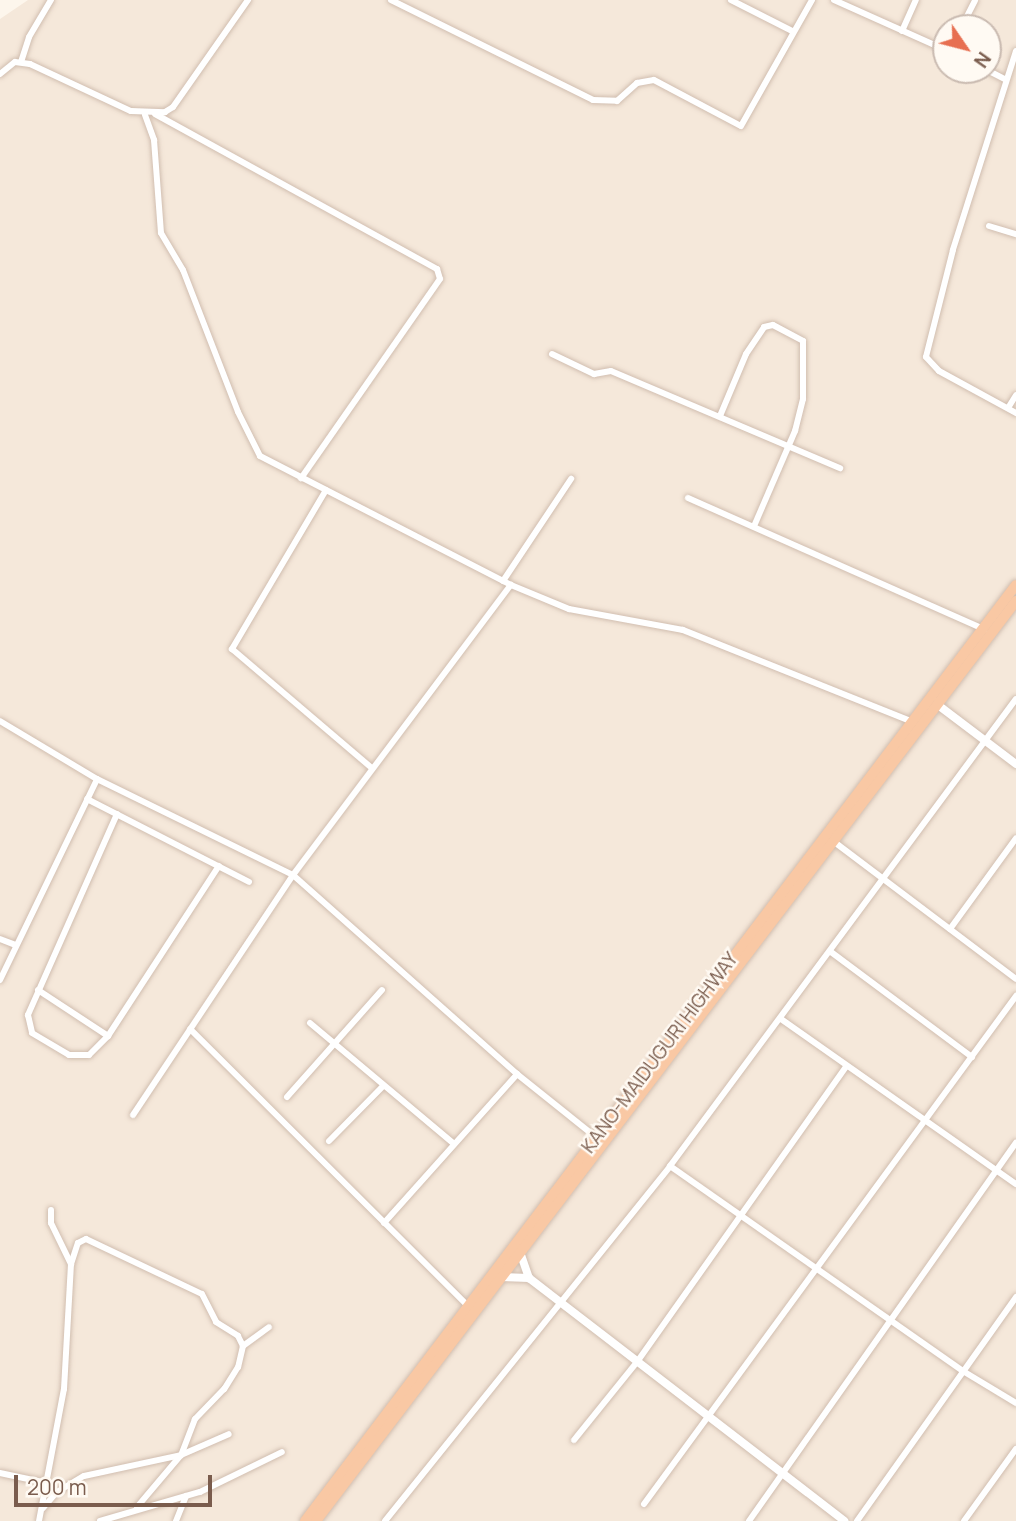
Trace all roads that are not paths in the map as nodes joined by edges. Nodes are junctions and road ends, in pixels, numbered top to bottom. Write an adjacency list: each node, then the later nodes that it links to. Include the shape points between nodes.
1 (51, 0): 14 (street, via 29,37)
2 (248, 0): 18 (street, via 173,107)
3 (391, 0): 11 (street, via 593,100 617,101 637,83 654,80 741,126)
4 (731, 0): 11 (street)
5 (812, 0): 11 (street)
6 (834, 0): 9 (street)
7 (854, 0): 9 (street)
8 (916, 0): 10 (street)
9 (850, 8): 10 (street)
10 (902, 31): 12 (street)
11 (792, 32)
12 (932, 44)
13 (1016, 51): 17 (street)
14 (21, 62): 15 (street); 19 (street)
15 (0, 74)
16 (1002, 78): 17 (street)
17 (1005, 79): 24 (street, via 926,357 939,371)
18 (155, 114): 19 (street); 29 (street, via 437,269 440,279)
19 (145, 115): 29 (street, via 154,140 161,233 188,282 238,412 260,456)
20 (989, 226): 21 (street)
21 (1016, 233)
22 (552, 354): 26 (street, via 594,374 611,371)
23 (1016, 395): 24 (street)
24 (1008, 408): 25 (street)
25 (1016, 413)
26 (720, 416): 27 (street); 27 (street, via 756,336 773,325 803,341 803,399)
27 (790, 444): 28 (street); 33 (street)
28 (840, 468)
29 (301, 478): 31 (street)
30 (571, 479): 34 (street)
31 (326, 491): 34 (street, via 359,503 433,548); 45 (street, via 232,649)
32 (688, 498): 33 (street)
33 (754, 526): 38 (street)
34 (503, 580): 35 (street)
35 (511, 584): 42 (street, via 569,609 684,630); 45 (street)
36 (1016, 585): 38 (highway, KANO-MAIDUGURI HIGHWAY)
37 (1016, 601): 38 (highway, KANO-MAIDUGURI HIGHWAY)
38 (987, 631): 40 (highway, KANO-MAIDUGURI HIGHWAY); 42 (highway, KANO-MAIDUGURI HIGHWAY)
39 (1016, 699): 43 (street)
40 (938, 705): 43 (street); 51 (highway, KANO-MAIDUGURI HIGHWAY)
41 (0, 721): 46 (street)
42 (911, 721): 49 (highway, KANO-MAIDUGURI HIGHWAY)
43 (986, 742): 44 (street); 54 (street)
44 (1016, 764)
45 (372, 768): 53 (street)
46 (97, 779): 47 (street); 53 (street)
47 (86, 799): 48 (street); 58 (street)
48 (117, 814): 52 (street); 62 (street)
49 (825, 835): 51 (street); 77 (highway, KANO-MAIDUGURI HIGHWAY)
50 (1016, 838): 56 (street)
51 (835, 842): 54 (street); 77 (highway, KANO-MAIDUGURI HIGHWAY)
52 (219, 866): 55 (street); 68 (street)
53 (293, 875): 67 (street); 72 (street)
54 (883, 879): 56 (street); 59 (street)
55 (250, 882)
56 (950, 929): 60 (street)
57 (0, 939): 58 (street)
58 (16, 945): 61 (street)
59 (831, 952): 65 (street); 70 (street)
60 (1016, 979)
61 (0, 980)
62 (38, 990): 68 (street); 68 (street, via 27,1025 41,1041 80,1058)
63 (382, 990): 69 (street)
64 (1016, 996): 70 (street)
65 (781, 1019): 71 (street); 81 (street)
66 (310, 1023): 69 (street)
67 (190, 1029): 75 (street); 86 (street)
68 (108, 1036)
69 (334, 1044): 73 (street); 74 (street)
70 (972, 1057): 76 (street)
71 (846, 1067): 76 (street); 85 (street)
72 (517, 1074): 77 (street); 80 (street)
73 (383, 1086): 78 (street); 80 (street)
74 (287, 1097)
75 (133, 1115)
76 (925, 1123): 82 (street); 89 (street)
77 (600, 1140): 87 (highway, KANO-MAIDUGURI HIGHWAY); 94 (highway, KANO-MAIDUGURI HIGHWAY)
78 (329, 1141)
79 (1016, 1143): 82 (street)
80 (454, 1144): 86 (street)
81 (670, 1166): 85 (street); 93 (street)
82 (995, 1170): 83 (street); 95 (street)
83 (1016, 1184)
84 (51, 1210): 88 (street, via 51,1223)
85 (741, 1215): 89 (street); 98 (street)
86 (384, 1223): 94 (street)
87 (520, 1252): 90 (highway, KANO-MAIDUGURI HIGHWAY); 91 (street)
88 (71, 1264): 97 (street, via 78,1243 86,1239 137,1262 206,1297 216,1322 238,1336); 109 (street, via 64,1389)
89 (819, 1270): 95 (street); 101 (street)
90 (502, 1277): 91 (street); 118 (highway, KANO-MAIDUGURI HIGHWAY)
91 (529, 1278): 93 (street)
92 (1016, 1297): 99 (street)
93 (563, 1304): 98 (street); 119 (street)
94 (468, 1306): 117 (highway, KANO-MAIDUGURI HIGHWAY)
95 (891, 1322): 99 (street); 108 (street)
96 (269, 1327): 97 (street)
97 (243, 1346): 106 (street, via 238,1367 195,1419)
98 (636, 1362): 101 (street); 103 (street)
99 (962, 1371): 100 (street); 122 (street)
100 (1016, 1403)
101 (709, 1420): 108 (street); 111 (street)
102 (229, 1434): 106 (street)
103 (574, 1440)
104 (1016, 1449): 123 (street)
105 (282, 1452): 110 (street, via 265,1464)
106 (181, 1455): 112 (street); 113 (street, via 84,1476 57,1492)
107 (0, 1473): 109 (street)
108 (784, 1476): 120 (street); 121 (street)
109 (47, 1483): 113 (street)
110 (186, 1496): 112 (street); 116 (street)
111 (644, 1504)
112 (137, 1507): 115 (street)
113 (41, 1511): 114 (street)
114 (40, 1521)
115 (100, 1521)
116 (176, 1521)
117 (305, 1521)
118 (316, 1521)
119 (385, 1521)
120 (749, 1521)
121 (845, 1521)
122 (857, 1521)
123 (964, 1521)

